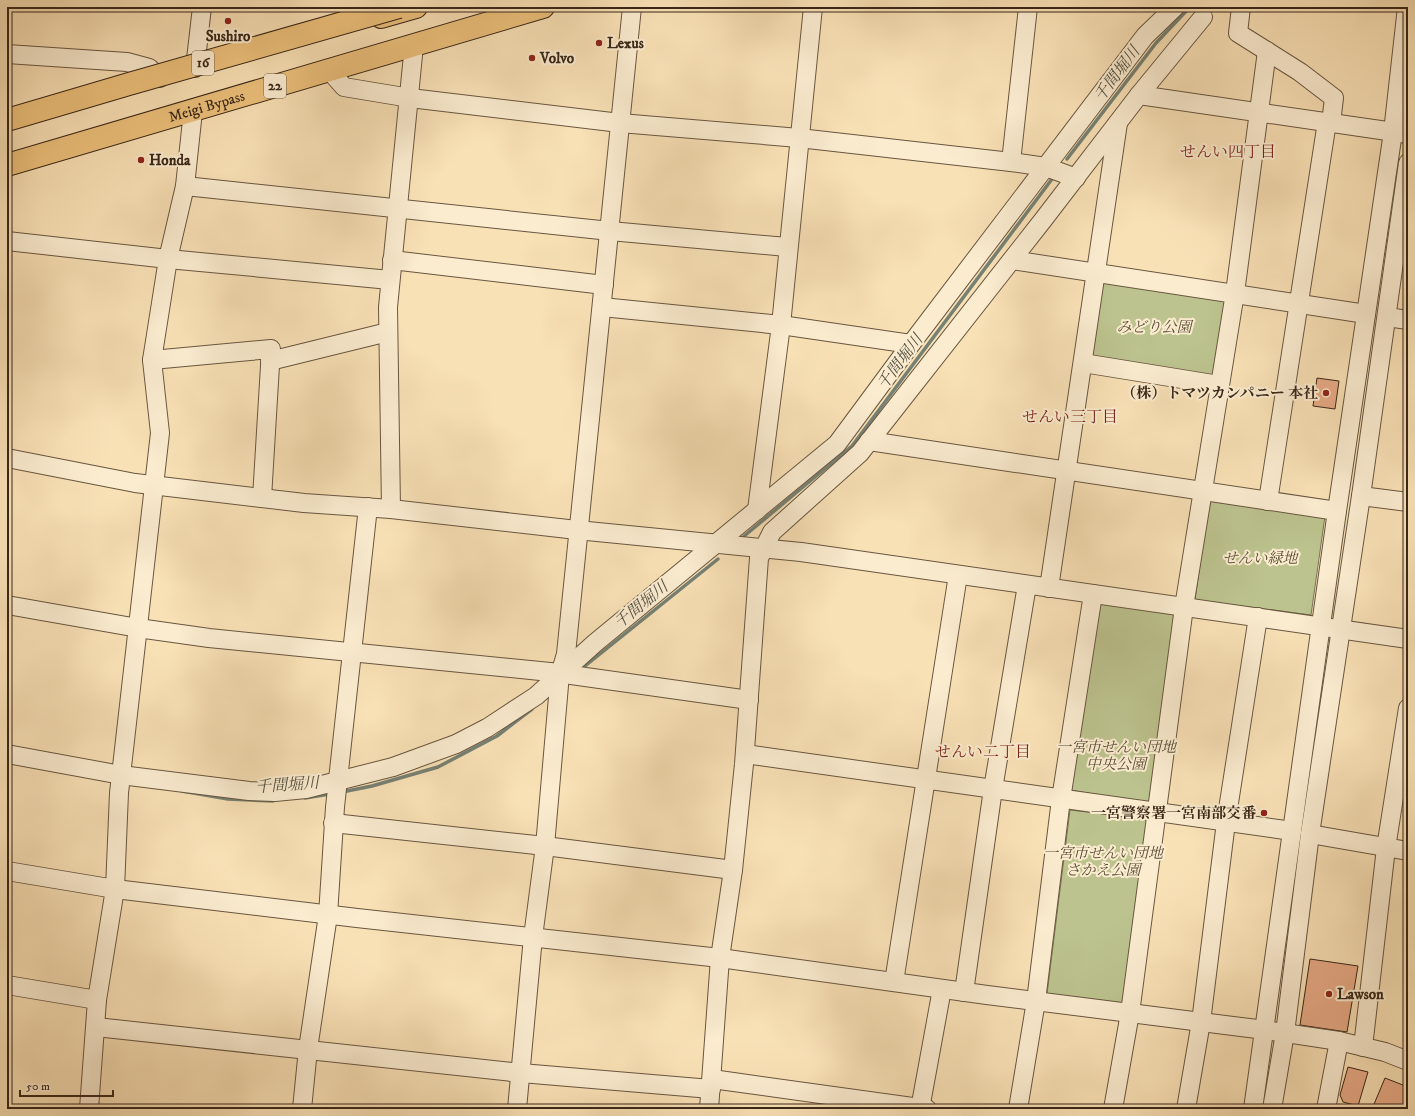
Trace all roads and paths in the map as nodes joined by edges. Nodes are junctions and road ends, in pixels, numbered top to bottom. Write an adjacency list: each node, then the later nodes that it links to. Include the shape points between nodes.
1 (202, 7): 15 (street)
2 (399, 7): 22 (highway, 16, bridge)
3 (416, 7): 15 (highway)
4 (543, 7): 12 (highway, Meigi Bypass / 22)
5 (632, 7): 25 (street)
6 (813, 7): 28 (street)
7 (1028, 7): 29 (street)
8 (1175, 7): 32 (street, via 1145,36)
9 (1241, 7): 13 (street, via 1238,33)
10 (1407, 7): 27 (street)
11 (1203, 17): 18 (street)
12 (414, 45): 16 (highway, Meigi Bypass / 22); 19 (street)
13 (1267, 51): 21 (street); 24 (street, via 1334,98)
14 (7, 54): 17 (street, via 128,62 149,68)
15 (195, 68): 17 (highway)
16 (329, 70): 19 (street, via 344,87); 20 (highway, Meigi Bypass / 22)
17 (160, 78): 26 (highway)
18 (1139, 95): 21 (street); 23 (street)
19 (410, 98): 25 (street); 35 (street)
20 (192, 111): 31 (highway, Meigi Bypass / 22); 34 (street)
21 (1259, 112): 24 (street); 45 (street)
22 (7, 120)
23 (1118, 122): 33 (street); 42 (street)
24 (1329, 122): 27 (street); 46 (street)
25 (620, 123): 28 (street); 36 (street)
26 (7, 124)
27 (1400, 133): 48 (street)
28 (799, 138): 29 (street); 38 (street)
29 (1011, 162): 32 (street)
30 (1408, 164): 49 (street)
31 (7, 165)
32 (1046, 167): 33 (street); 53 (street)
33 (1076, 178): 41 (street)
34 (185, 186): 35 (street); 39 (street)
35 (397, 209): 36 (street); 40 (street)
36 (610, 231): 38 (street); 44 (street)
37 (7, 241): 39 (street)
38 (788, 247): 51 (street)
39 (168, 259): 43 (street); 54 (street)
40 (392, 260): 43 (street); 44 (street)
41 (1012, 260): 42 (street); 58 (street)
42 (1097, 272): 45 (street); 56 (street)
43 (390, 280): 52 (street)
44 (604, 285): 47 (street)
45 (1235, 293): 46 (street); 57 (street)
46 (1300, 304): 48 (street); 65 (street)
47 (602, 307): 51 (street); 71 (street)
48 (1366, 314): 70 (street)
49 (1386, 317): 50 (street); 63 (street)
50 (1408, 320)
51 (780, 325): 53 (street); 69 (street)
52 (388, 332): 55 (street); 68 (street)
53 (911, 344): 69 (street, via 837,444)
54 (152, 360): 55 (street, via 271,349); 61 (street, via 160,433)
55 (270, 361): 64 (street)
56 (1084, 363): 57 (street); 60 (street)
57 (1219, 385): 62 (street)
58 (869, 441): 60 (street); 73 (street, via 860,453 772,532)
59 (7, 458): 61 (street)
60 (1068, 471): 62 (street); 76 (street)
61 (155, 485): 64 (street); 82 (street)
62 (1202, 491): 65 (street); 79 (street)
63 (1361, 496): 66 (street); 83 (street)
64 (262, 498): 67 (street)
65 (1268, 501): 70 (street)
66 (1408, 502)
67 (368, 507): 68 (street); 85 (street)
68 (391, 509): 71 (street)
69 (757, 510): 72 (street)
70 (1337, 511): 81 (street)
71 (577, 530): 72 (street); 86 (street, via 566,654)
72 (714, 545): 73 (street); 86 (street)
73 (764, 549): 74 (street); 87 (street, via 759,558)
74 (958, 575): 75 (street); 91 (street)
75 (1027, 584): 76 (street); 94 (street)
76 (1050, 588): 77 (street)
77 (1093, 594): 79 (street); 95 (street)
78 (7, 605): 82 (street)
79 (1184, 607): 80 (street); 96 (street)
80 (1258, 617): 81 (street); 98 (street)
81 (1321, 626): 83 (street); 99 (street)
82 (138, 628): 85 (street, via 210,638); 92 (street)
83 (1340, 630): 84 (street); 100 (street)
84 (1408, 639)
85 (352, 651): 86 (street); 93 (street)
86 (560, 674): 87 (street); 93 (street, via 536,696 487,728 456,744); 101 (street)
87 (749, 700): 90 (street)
88 (1408, 708): 102 (street)
89 (7, 754): 92 (street)
90 (745, 754): 91 (street); 104 (street)
91 (926, 780): 94 (street); 110 (street)
92 (120, 782): 93 (street, via 275,792); 106 (street)
93 (337, 784): 97 (street)
94 (993, 789): 95 (street); 113 (street)
95 (1061, 799): 96 (street); 115 (street)
96 (1157, 812): 98 (street); 116 (street)
97 (334, 815): 101 (street); 107 (street)
98 (1226, 822): 99 (street); 117 (street)
99 (1292, 831): 119 (street)
100 (1310, 834): 102 (street); 120 (street)
101 (545, 846): 104 (street); 108 (street)
102 (1386, 848): 103 (street); 122 (street)
103 (1408, 851)
104 (733, 870): 109 (street)
105 (7, 871): 106 (street)
106 (115, 889): 107 (street); 114 (street)
107 (328, 915): 108 (street); 123 (street)
108 (533, 937): 109 (street); 125 (street)
109 (720, 958): 110 (street); 126 (street)
110 (894, 982): 112 (street)
111 (7, 985): 114 (street)
112 (942, 989): 113 (street); 131 (street)
113 (964, 992): 115 (street)
114 (97, 1000): 118 (street)
115 (1036, 1001): 116 (street); 132 (street)
116 (1130, 1013): 117 (street); 133 (street)
117 (1200, 1022): 119 (street); 134 (street)
118 (96, 1027): 123 (street); 127 (street)
119 (1265, 1030): 120 (street); 135 (street)
120 (1285, 1033): 121 (street); 136 (street)
121 (1339, 1041): 122 (street); 137 (street)
122 (1363, 1047): 124 (street)
123 (308, 1050): 125 (street); 128 (street)
124 (1408, 1061)
125 (521, 1073): 126 (street); 129 (street)
126 (711, 1084): 130 (street); 131 (street)
127 (89, 1109)
128 (302, 1109)
129 (517, 1109)
130 (709, 1109)
131 (923, 1109)
132 (1018, 1109)
133 (1112, 1109)
134 (1186, 1109)
135 (1253, 1109)
136 (1272, 1109)
137 (1327, 1109)

